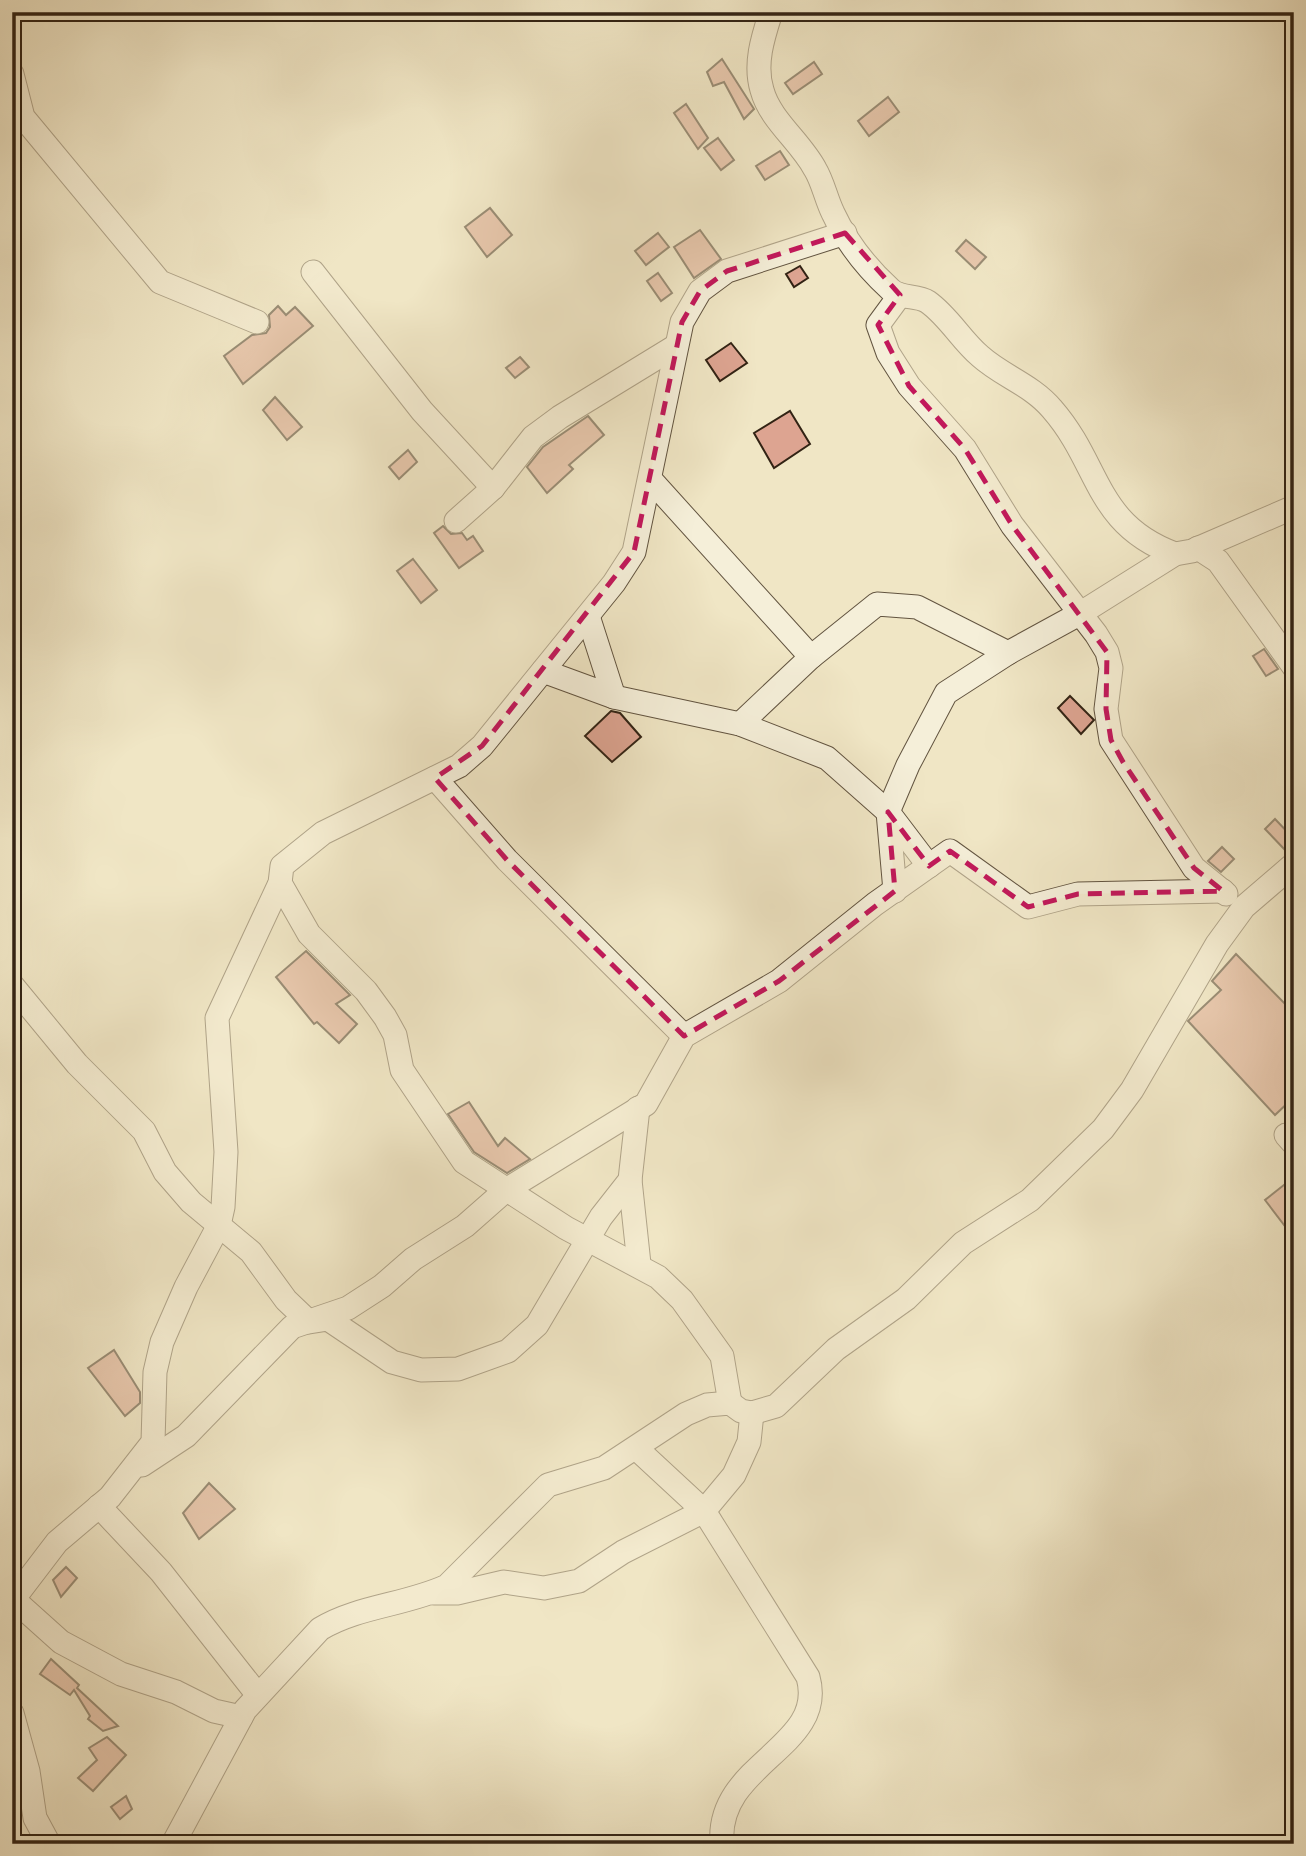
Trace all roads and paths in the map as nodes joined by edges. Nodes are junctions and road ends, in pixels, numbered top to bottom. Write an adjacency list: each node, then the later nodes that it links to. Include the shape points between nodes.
1 (771, 12): 3 (street, via 759,67 762,90 771,110 816,169)
2 (12, 74): 6 (street, via 23,117 160,282)
3 (845, 233): 5 (street, via 891,291); 7 (street, via 727,271 700,291 682,322)
4 (313, 272): 9 (street, via 422,411)
5 (900, 295): 13 (street, via 932,305 980,357 1038,394 1054,410 1121,523 1147,544); 14 (street, via 878,325 888,352 909,386 965,449 1012,525)
6 (257, 322)
7 (676, 346): 8 (street); 9 (street, via 533,438)
8 (650, 479): 15 (street, via 634,552); 17 (street)
9 (494, 488): 11 (street)
10 (1294, 507): 12 (street)
11 (456, 521)
12 (1219, 549): 13 (street); 18 (street)
13 (1175, 554): 14 (street)
14 (1081, 613): 16 (street); 28 (street, via 1107,652 1111,668 1106,709 1111,740 1194,868)
15 (588, 616): 19 (street); 20 (street)
16 (1008, 653): 17 (street, via 917,607 877,604); 23 (street, via 946,693)
17 (811, 657): 21 (street)
18 (1294, 667)
19 (543, 671): 20 (street); 22 (street, via 482,746 459,766)
20 (614, 697): 21 (street)
21 (740, 724): 23 (street, via 827,758)
22 (435, 778): 26 (street, via 323,833 282,866); 31 (street, via 507,860)
23 (888, 812): 25 (street); 27 (street)
24 (1294, 864): 29 (street)
25 (929, 866): 27 (street); 28 (street, via 950,851 1028,907 1078,894)
26 (280, 883): 34 (street, via 309,934 366,991 385,1017 395,1035 402,1070 464,1162); 35 (street, via 217,1018 226,1175)
27 (895, 891): 31 (street, via 779,981)
28 (1223, 891): 29 (street)
29 (1244, 907): 40 (street, via 1217,944 1132,1090 1062,1172 1030,1200 963,1243 906,1299 836,1349 776,1406)
30 (12, 985): 35 (street, via 77,1064 144,1131 182,1191)
31 (684, 1036): 32 (street, via 646,1104)
32 (638, 1108): 33 (street); 34 (street)
33 (630, 1180): 36 (street); 37 (street)
34 (506, 1190): 36 (street); 38 (street, via 465,1226 368,1295)
35 (219, 1225): 38 (street, via 251,1252 286,1300); 41 (street, via 163,1342 155,1372)
36 (589, 1240): 37 (street); 38 (street, via 537,1325 508,1351 458,1369 421,1370 393,1362 328,1319)
37 (639, 1264): 39 (street, via 666,1284 706,1330 722,1356)
38 (309, 1322): 41 (street, via 292,1327 192,1430)
39 (730, 1404): 40 (street); 42 (street, via 718,1402 686,1414)
40 (752, 1413): 44 (street, via 749,1442 734,1475)
41 (158, 1446): 43 (street)
42 (636, 1448): 44 (street); 45 (street, via 604,1468 548,1485 447,1586)
43 (99, 1506): 46 (street, via 57,1542); 47 (street, via 161,1572)
44 (704, 1511): 45 (street, via 623,1552 579,1581 544,1588 504,1582 457,1594); 52 (street, via 808,1677 813,1694 808,1715 738,1786 720,1825)
45 (431, 1593): 47 (street, via 327,1625)
46 (13, 1599): 49 (street, via 61,1642 121,1674 176,1692 214,1711)
47 (257, 1694): 49 (street)
48 (12, 1713): 50 (street, via 35,1818)
49 (242, 1717): 51 (street)
50 (49, 1844)
51 (173, 1844)
52 (722, 1844)

